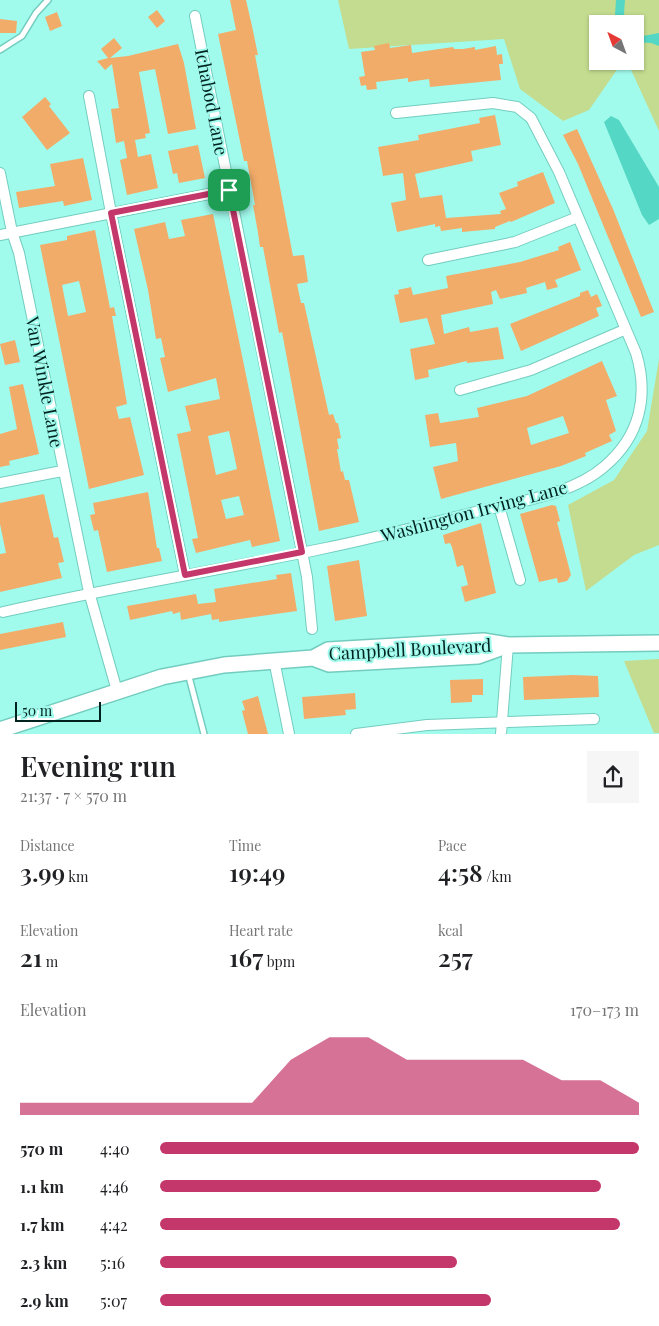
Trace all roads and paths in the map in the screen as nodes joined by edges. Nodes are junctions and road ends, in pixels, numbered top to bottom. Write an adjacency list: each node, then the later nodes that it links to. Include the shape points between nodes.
1 (48, 0): 3 (lane, via 22,36)
2 (195, 16): 7 (street, Ichabod Lane)
3 (0, 50)
4 (89, 96): 8 (street)
5 (396, 114): 9 (street, Washington Irving Lane, via 493,103 508,104 525,111 547,145)
6 (0, 173): 10 (street, Van Winkle Lane)
7 (229, 190): 8 (street); 18 (street, Ichabod Lane)
8 (111, 213): 10 (street); 19 (street)
9 (578, 217): 12 (street, via 515,242); 13 (street, Washington Irving Lane)
10 (12, 232): 11 (street); 15 (street, Van Winkle Lane, via 20,253)
11 (0, 235)
12 (428, 260)
13 (624, 330): 14 (street, via 531,370); 17 (street, Washington Irving Lane, via 642,374 636,426 626,443 605,466 575,484)
14 (460, 390)
15 (62, 471): 16 (street); 21 (street, Van Winkle Lane)
16 (0, 483)
17 (499, 506): 18 (street, Washington Irving Lane); 20 (street)
18 (302, 552): 19 (street, Washington Irving Lane); 23 (street, Ichabod Lane, via 312,608)
19 (185, 575): 21 (street, Washington Irving Lane)
20 (520, 580)
21 (89, 592): 22 (street, Washington Irving Lane); 28 (street, Van Winkle Lane)
22 (2, 612)
23 (312, 629)
24 (659, 643): 25 (street, Campbell Boulevard)
25 (508, 645): 26 (street, Campbell Boulevard, via 483,641 328,650 313,658); 30 (street)
26 (274, 660): 27 (street, Campbell Boulevard); 33 (street)
27 (187, 671): 28 (street, Campbell Boulevard); 32 (lane)
28 (117, 691): 31 (street, Campbell Boulevard)
29 (594, 719): 30 (street)
30 (502, 721): 34 (street, via 426,725); 35 (street)
31 (0, 730)
32 (204, 734)
33 (289, 734)
34 (356, 734)
35 (501, 734)

